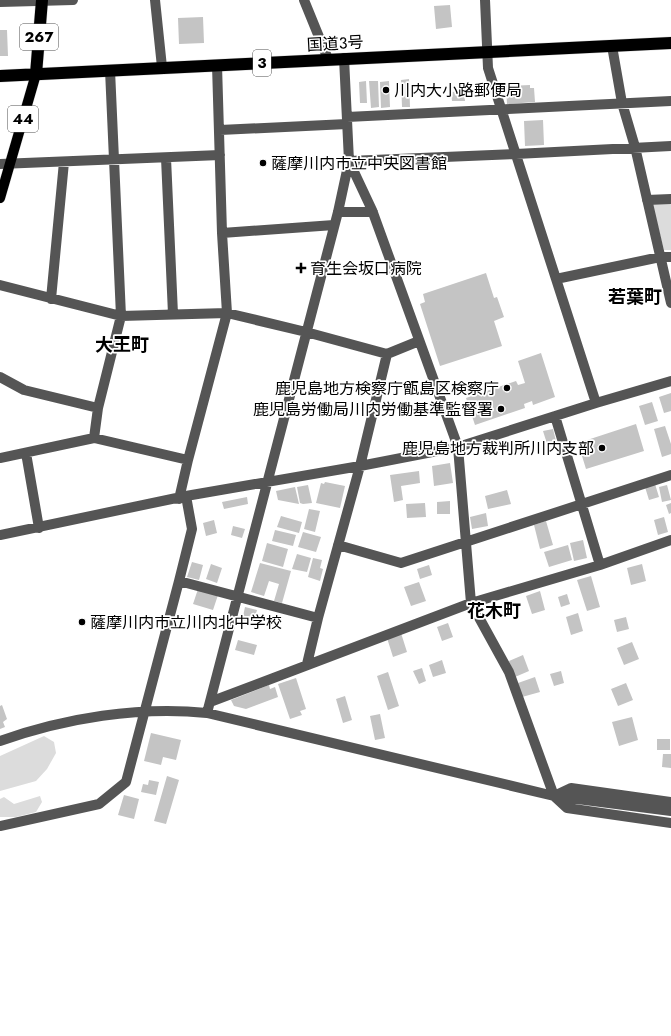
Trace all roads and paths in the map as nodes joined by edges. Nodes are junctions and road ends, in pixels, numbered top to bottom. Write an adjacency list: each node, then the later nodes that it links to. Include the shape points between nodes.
1 (73, 0): 5 (street)
2 (155, 0): 13 (street)
3 (304, 0): 11 (street)
4 (485, 0): 9 (street)
5 (42, 1): 6 (street); 15 (highway, 267)
6 (0, 2)
7 (671, 43): 8 (highway, 国道3号 / 3)
8 (612, 46): 9 (highway, 国道3号 / 3); 18 (street)
9 (488, 51): 10 (highway, 国道3号 / 3); 19 (street, via 488,68)
10 (344, 58): 11 (highway, 国道3号 / 3); 20 (street)
11 (328, 59): 12 (highway, 国道3号 / 3)
12 (217, 65): 13 (highway, 国道3号 / 3); 21 (street)
13 (162, 68): 14 (highway, 国道3号 / 3)
14 (110, 70): 15 (highway, 国道3号 / 3); 27 (street)
15 (36, 74): 16 (highway, 国道3号 / 3); 30 (main road, 44)
16 (0, 76)
17 (671, 101): 18 (street)
18 (622, 103): 19 (street); 23 (street)
19 (502, 109): 20 (street); 24 (street)
20 (347, 120): 21 (street); 28 (street)
21 (220, 130): 25 (street)
22 (671, 146): 23 (street)
23 (634, 147): 24 (street); 33 (street)
24 (516, 154): 28 (street); 40 (street)
25 (220, 155): 26 (street); 37 (street)
26 (166, 158): 27 (street); 45 (street)
27 (114, 159): 29 (street); 46 (street)
28 (349, 161): 34 (street); 35 (street)
29 (64, 162): 30 (street); 42 (street)
30 (5, 164): 31 (main road, 44)
31 (0, 198)
32 (671, 199): 33 (street)
33 (647, 200): 38 (street)
34 (372, 211): 35 (street); 48 (street)
35 (338, 212): 36 (street)
36 (334, 225): 37 (street); 47 (street)
37 (222, 233): 44 (street)
38 (660, 257): 39 (street); 40 (street); 43 (street)
39 (671, 257)
40 (556, 279): 52 (street)
41 (0, 285): 42 (street)
42 (51, 299): 46 (street)
43 (671, 303)
44 (227, 312): 45 (street); 47 (street); 59 (street)
45 (173, 314): 46 (street)
46 (121, 316): 53 (street)
47 (306, 332): 49 (street); 62 (street)
48 (419, 341): 49 (street); 56 (street)
49 (387, 354): 60 (street)
50 (0, 377): 53 (street, via 24,390)
51 (671, 381): 52 (street)
52 (596, 403): 54 (street)
53 (98, 408): 55 (street)
54 (555, 416): 56 (street); 64 (street)
55 (94, 438): 57 (street); 59 (street)
56 (458, 447): 60 (street); 68 (street)
57 (26, 453): 58 (street); 65 (street)
58 (0, 458)
59 (188, 460): 63 (street)
60 (360, 466): 62 (street); 69 (street)
61 (671, 475): 64 (street)
62 (268, 483): 63 (street); 72 (street)
63 (183, 498): 65 (street); 71 (street, via 192,529)
64 (581, 503): 68 (street); 70 (street)
65 (39, 528): 66 (street)
66 (0, 535)
67 (671, 540): 70 (street)
68 (465, 542): 69 (street, via 401,562); 73 (street)
69 (338, 545): 74 (street)
70 (600, 565): 73 (street)
71 (179, 581): 72 (street); 77 (street)
72 (237, 596): 74 (street); 76 (street)
73 (471, 603): 75 (street); 80 (street, via 509,672)
74 (318, 618): 75 (street)
75 (307, 664): 76 (street)
76 (210, 702): 78 (street)
77 (144, 712): 78 (street); 79 (street, via 86,718 38,728); 84 (street, via 126,782 99,804)
78 (208, 713): 80 (street)
79 (0, 741)
80 (554, 796): 81 (street, via 571,788); 82 (street); 83 (street, via 567,808)
81 (671, 802)
82 (671, 812)
83 (671, 823)
84 (0, 826)

